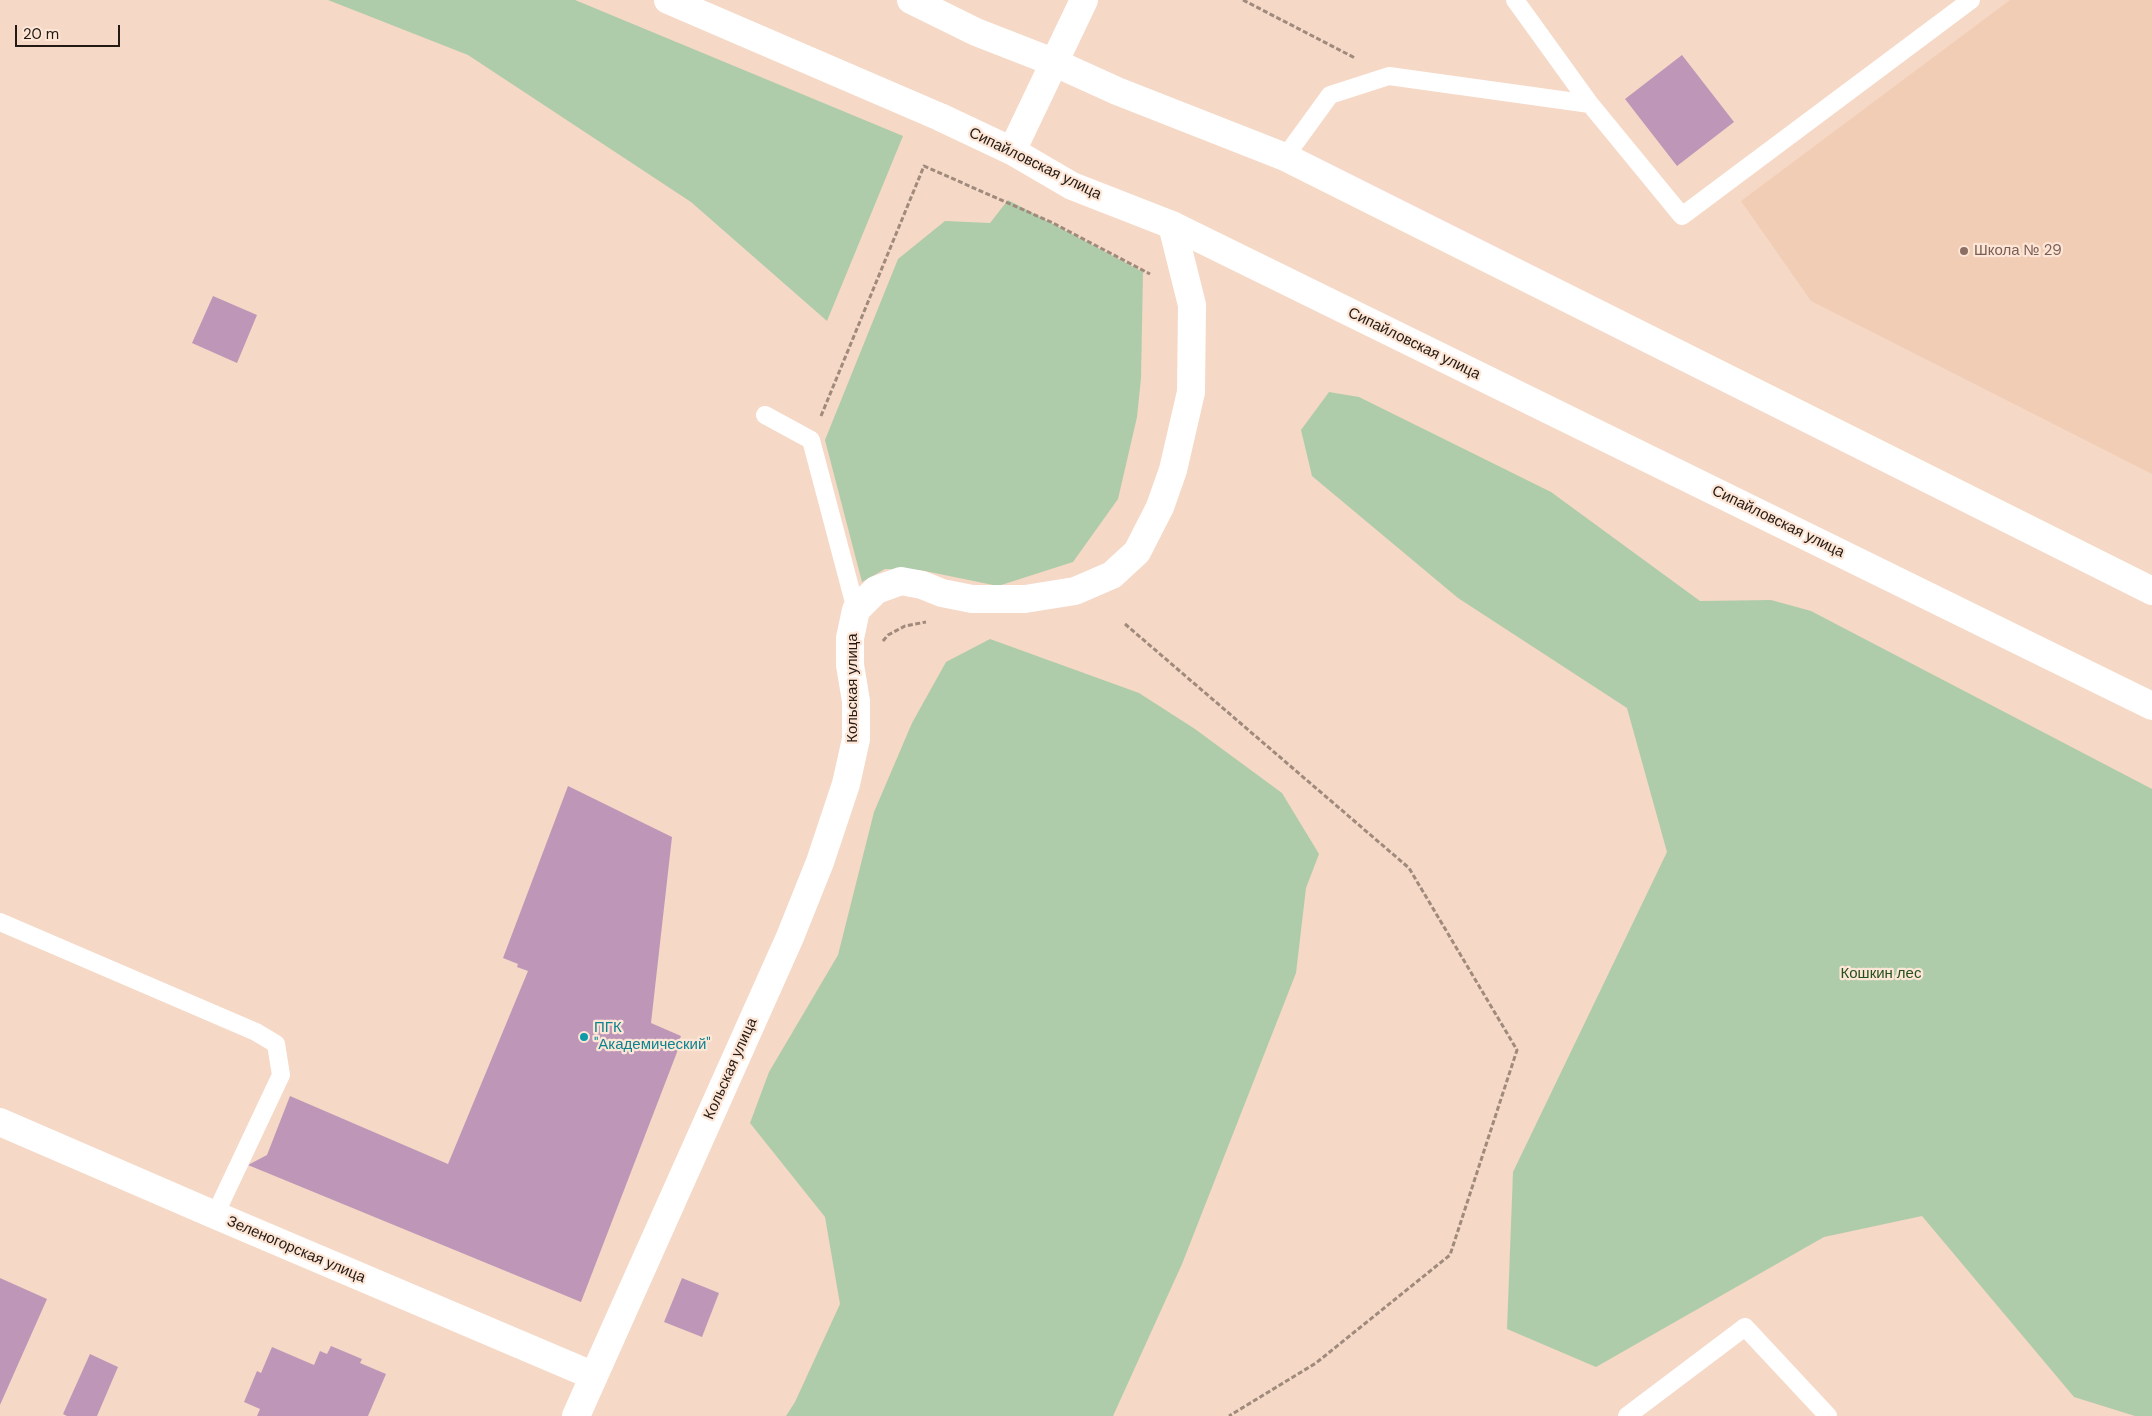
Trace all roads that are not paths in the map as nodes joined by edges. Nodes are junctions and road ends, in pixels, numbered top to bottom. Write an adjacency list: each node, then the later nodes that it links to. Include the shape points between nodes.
1 (668, 0): 8 (main road, Сипайловская улица, via 916,106)
2 (911, 0): 6 (main road, via 976,32)
3 (1084, 0): 6 (main road)
4 (1514, 0): 7 (lane)
5 (1972, 0): 7 (lane, via 1682,216)
6 (1053, 62): 8 (main road); 9 (main road, via 1117,91)
7 (1590, 104): 9 (lane, via 1388,76 1330,95)
8 (1012, 151): 10 (main road, Сипайловская улица, via 1072,186)
9 (1285, 157): 12 (main road)
10 (1172, 225): 13 (main road, via 1191,295 1190,392 1173,470 1160,507 1137,552 1112,574 1075,591 1024,599 972,598 942,593 901,580 876,590); 14 (main road, Сипайловская улица)
11 (765, 415): 13 (lane, via 811,440)
12 (2152, 591)
13 (856, 610): 18 (main road, Кольская улица, via 850,638 856,739 846,784 820,862 790,937)
14 (2152, 706)
15 (0, 922): 17 (lane, via 256,1032 276,1044 281,1075)
16 (0, 1122): 17 (main road, Зеленогорская улица)
17 (215, 1215): 18 (main road, Зеленогорская улица)
18 (594, 1376): 19 (main road, Кольская улица)
19 (576, 1416)
20 (1626, 1416): 21 (lane, via 1746,1327)
21 (1828, 1416)

